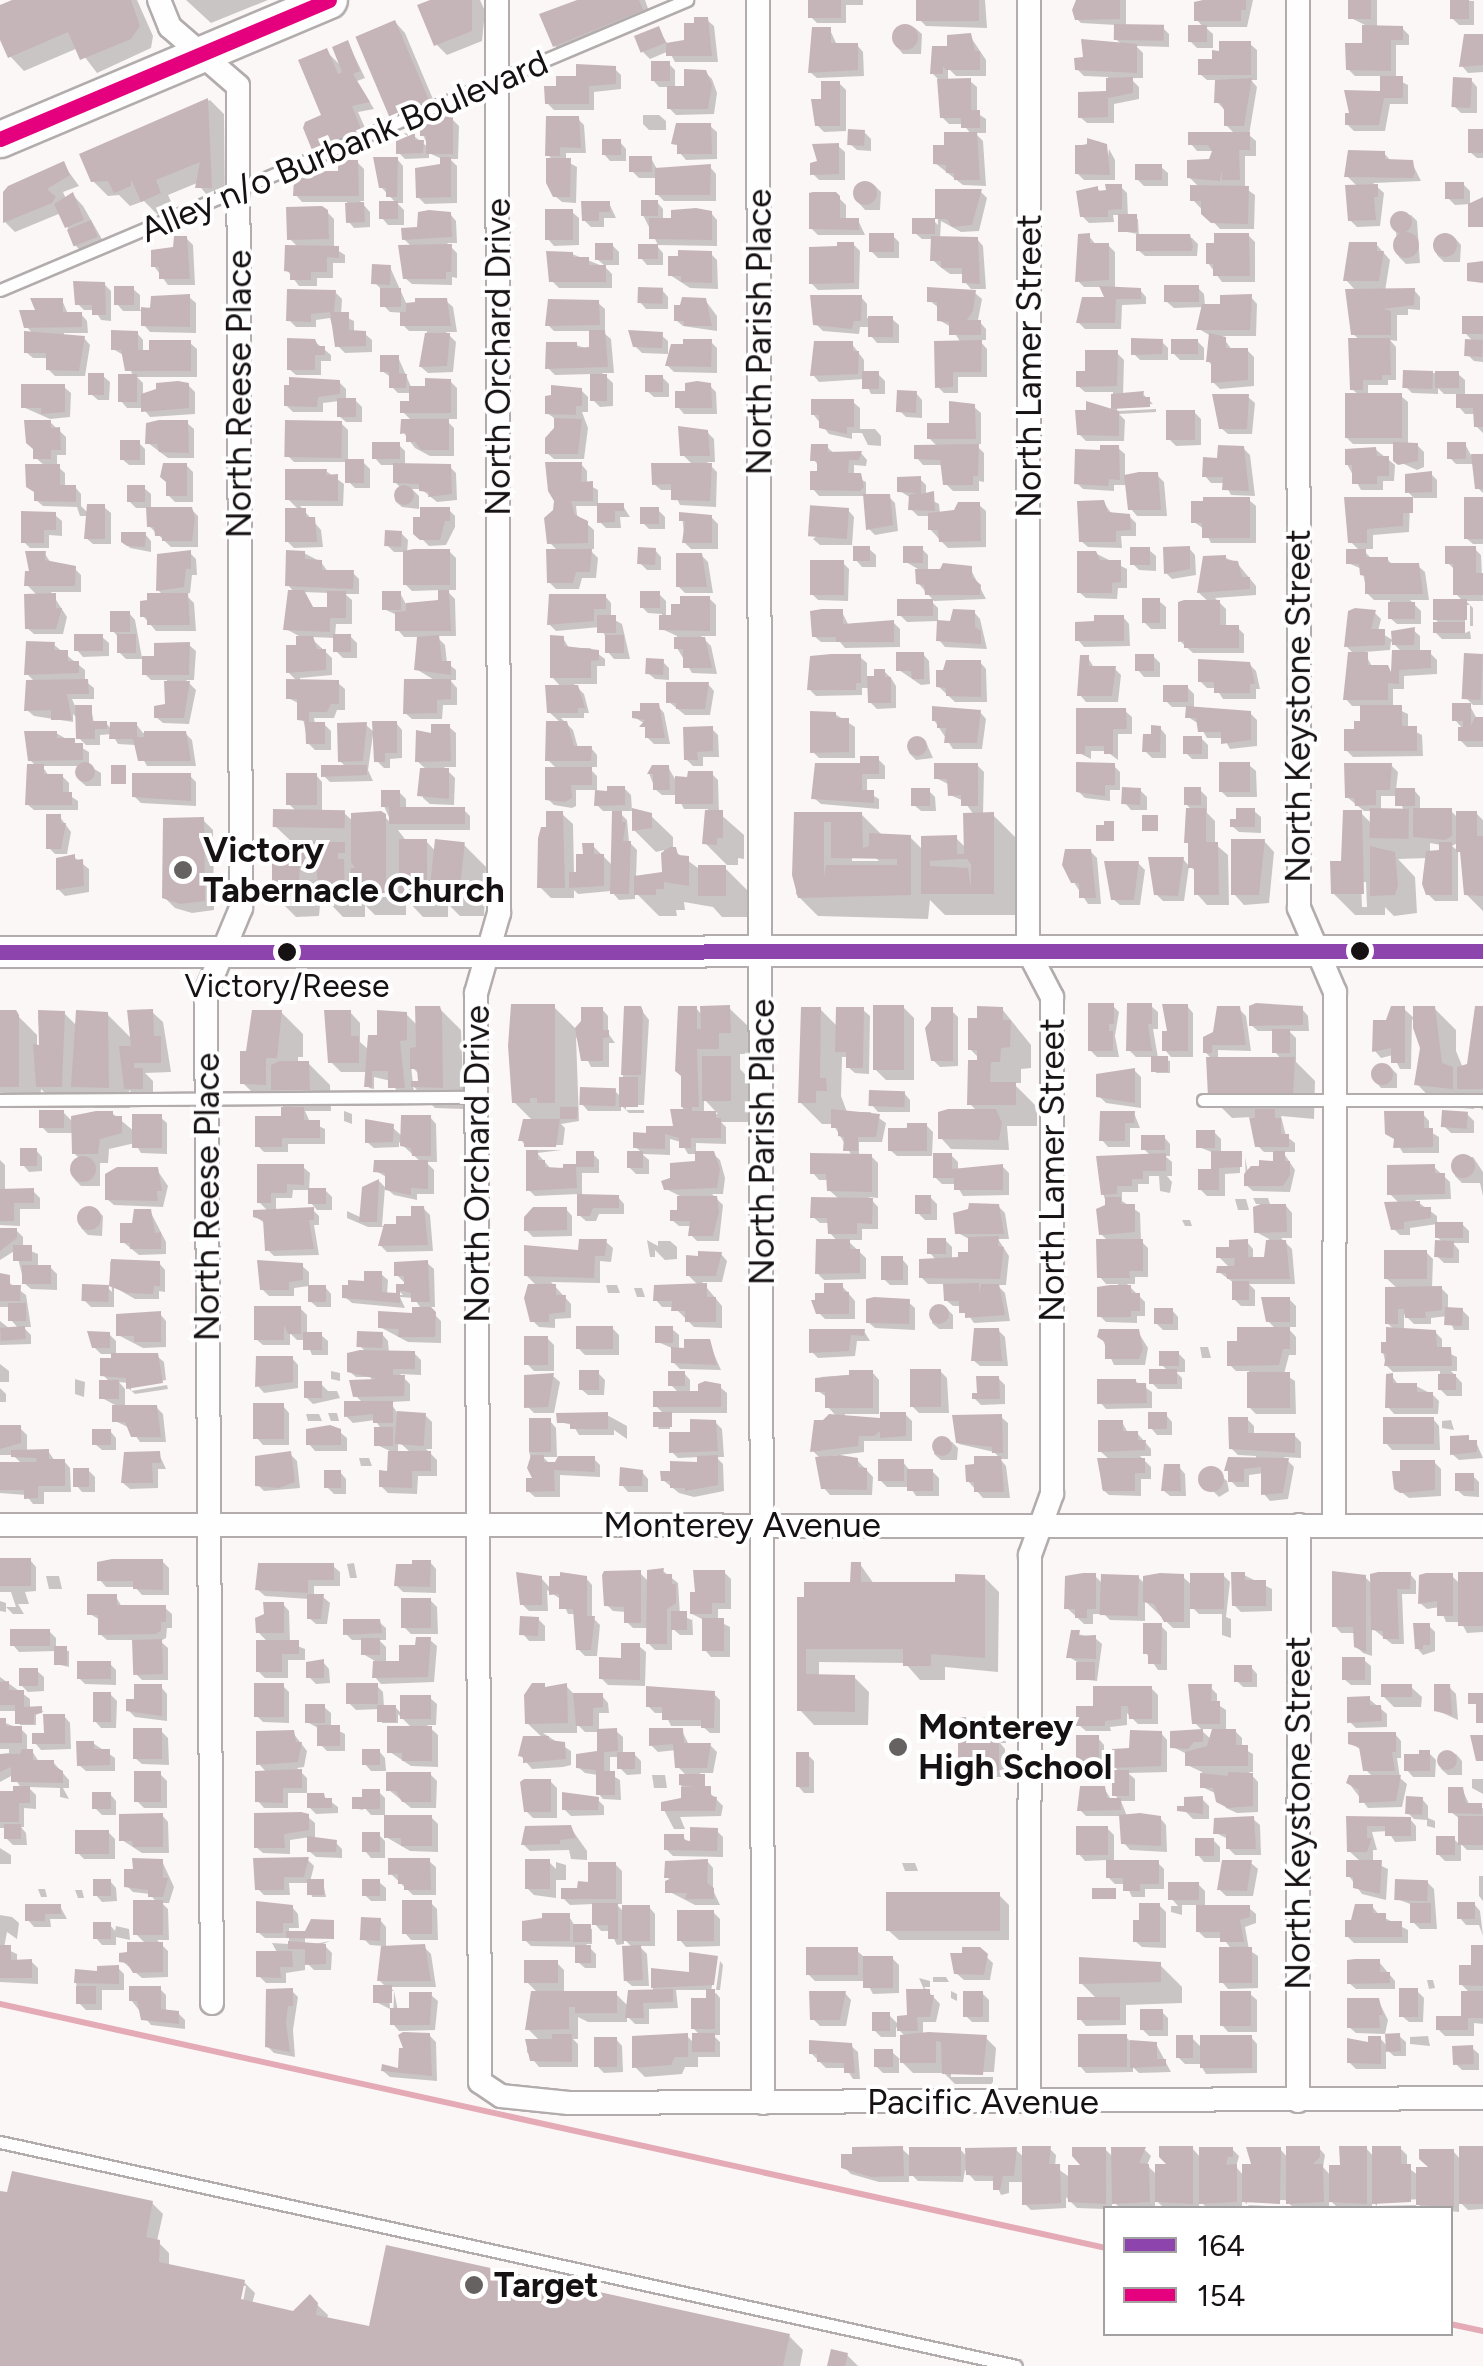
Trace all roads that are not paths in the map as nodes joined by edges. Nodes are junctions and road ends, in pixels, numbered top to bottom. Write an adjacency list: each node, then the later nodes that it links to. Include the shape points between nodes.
1 (158, 0): 8 (street, North Reese Place, via 170,27)
2 (329, 0): 8 (main road)
3 (497, 0): 9 (street, North Orchard Drive)
4 (686, 0): 9 (lane, Alley n/o Burbank Boulevard)
5 (758, 0): 16 (street, North Parish Place)
6 (1029, 0): 19 (street, North Lamer Street)
7 (1298, 0): 13 (street, North Keystone Street, via 1298,908)
8 (201, 54): 10 (main road); 11 (street, North Reese Place, via 238,86)
9 (497, 80): 11 (lane, Alley n/o Burbank Boulevard); 15 (street, North Orchard Drive, via 499,913)
10 (0, 139)
11 (238, 192): 12 (lane, Alley n/o Burbank Boulevard); 18 (street, North Reese Place, via 241,908)
12 (0, 290)
13 (1315, 950): 14 (main road); 19 (main road); 22 (street, North Keystone Street, via 1335,992)
14 (1483, 950)
15 (488, 951): 16 (main road); 18 (main road); 20 (street, North Orchard Drive, via 476,993)
16 (760, 951): 19 (main road); 30 (street, North Parish Place)
17 (0, 952): 18 (main road)
18 (223, 952): 21 (street, North Reese Place, via 206,992)
19 (1028, 952): 28 (street, North Lamer Street, via 1052,997 1052,1494)
20 (476, 1097): 21 (lane); 27 (street, North Orchard Drive)
21 (206, 1098): 23 (lane); 26 (street, North Reese Place)
22 (1336, 1099): 24 (lane); 25 (lane); 32 (street, North Keystone Street)
23 (0, 1100)
24 (1203, 1100)
25 (1483, 1100)
26 (209, 1524): 27 (street, Monterey Avenue); 29 (street, Monterey Avenue); 34 (street, North Reese Place)
27 (478, 1524): 30 (street, Monterey Avenue); 35 (street, North Orchard Drive, via 478,2074)
28 (1041, 1524): 30 (street, Monterey Avenue); 31 (street, Monterey Avenue); 37 (street, North Lamer Street, via 1030,1556)
29 (0, 1525)
30 (762, 1525): 39 (street, North Parish Place)
31 (1299, 1525): 32 (street, Monterey Avenue); 38 (street, North Keystone Street)
32 (1334, 1525): 33 (street, Monterey Avenue)
33 (1483, 1526)
34 (212, 2003)
35 (485, 2089): 39 (street, Pacific Avenue, via 569,2103)
36 (1483, 2098): 38 (street, Pacific Avenue)
37 (1028, 2102): 38 (street, Pacific Avenue); 39 (street, Pacific Avenue)
38 (1298, 2102)
39 (763, 2103)
40 (0, 2142): 41 (lane)
41 (1016, 2366)

